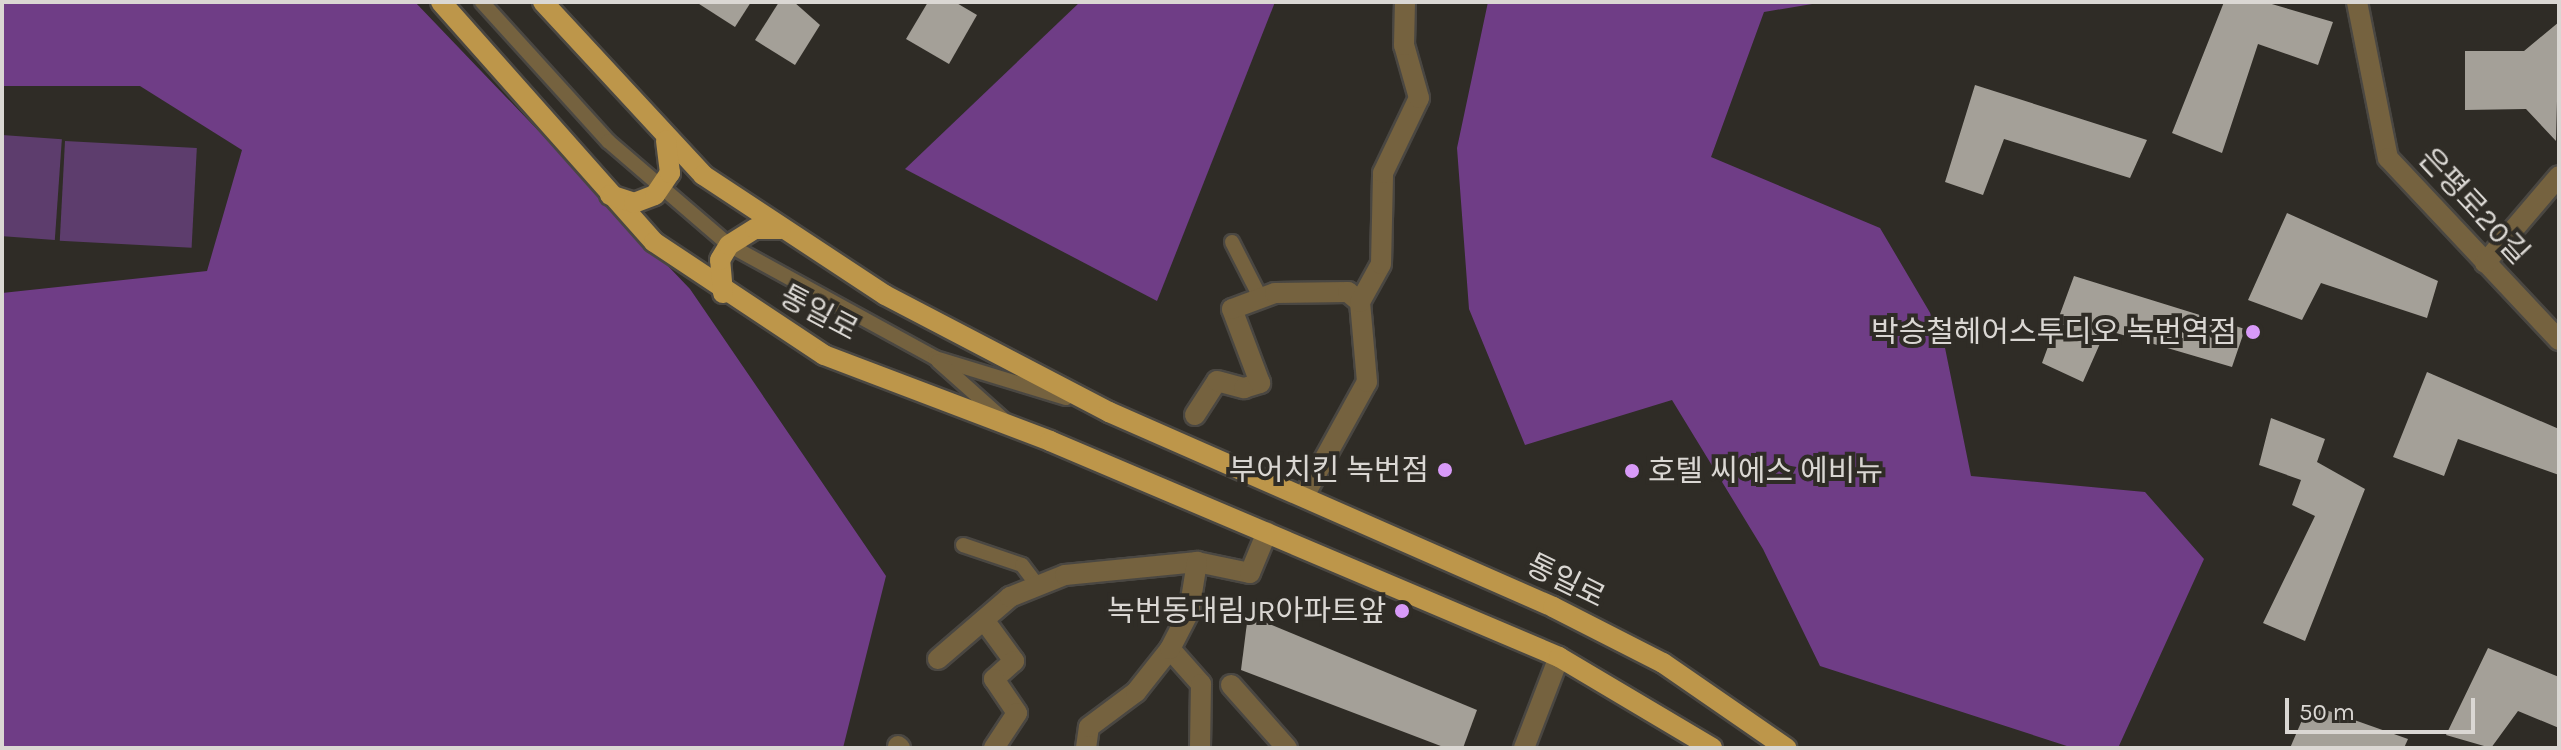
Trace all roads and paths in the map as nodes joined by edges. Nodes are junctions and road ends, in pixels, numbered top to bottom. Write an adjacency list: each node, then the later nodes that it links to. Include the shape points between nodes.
1 (441, 2): 9 (main road, 통일로)
2 (482, 2): 8 (lane)
3 (543, 2): 6 (main road, 통일로)
4 (1405, 2): 16 (street, via 1404,45 1419,98 1383,173 1381,264)
5 (2357, 2): 13 (street, 은평로20길, via 2388,158)
6 (666, 140): 8 (main road, via 670,173); 10 (main road, 통일로)
7 (2559, 176): 13 (street)
8 (660, 189): 9 (main road, via 634,203); 12 (lane)
9 (610, 195): 14 (main road, 통일로, via 654,242)
10 (781, 229): 12 (main road, via 755,229); 19 (main road, 통일로, via 885,295)
11 (1232, 242): 15 (lane)
12 (729, 245): 14 (main road, via 720,260); 18 (lane)
13 (2485, 263): 17 (street, 은평로20길)
14 (723, 293): 21 (main road, 통일로, via 824,355)
15 (1260, 297): 16 (street, via 1348,292); 20 (street, via 1232,309 1260,383 1244,388 1217,381)
16 (1360, 302): 22 (street, via 1367,382)
17 (2559, 340)
18 (935, 358): 19 (lane); 21 (lane)
19 (1109, 412): 22 (main road, 통일로)
20 (1195, 415)
21 (1008, 424): 23 (main road, 통일로)
22 (1304, 496): 38 (main road, 통일로, via 1663,663)
23 (1267, 532): 25 (street, via 1250,573); 29 (main road, 통일로)
24 (963, 545): 26 (lane, via 1022,565)
25 (1197, 562): 26 (street, via 1065,575); 28 (street, via 1189,612)
26 (1038, 586): 27 (street)
27 (984, 620): 30 (street); 32 (street, via 1014,661 994,679 1017,713)
28 (1170, 649): 33 (street, via 1136,692 1089,727); 34 (street, via 1201,684)
29 (1559, 657): 36 (street); 37 (main road, 통일로)
30 (938, 659)
31 (1231, 685): 35 (street)
32 (994, 748)
33 (1086, 748)
34 (1200, 748)
35 (1287, 748)
36 (1524, 748)
37 (1712, 748)
38 (1786, 748)

